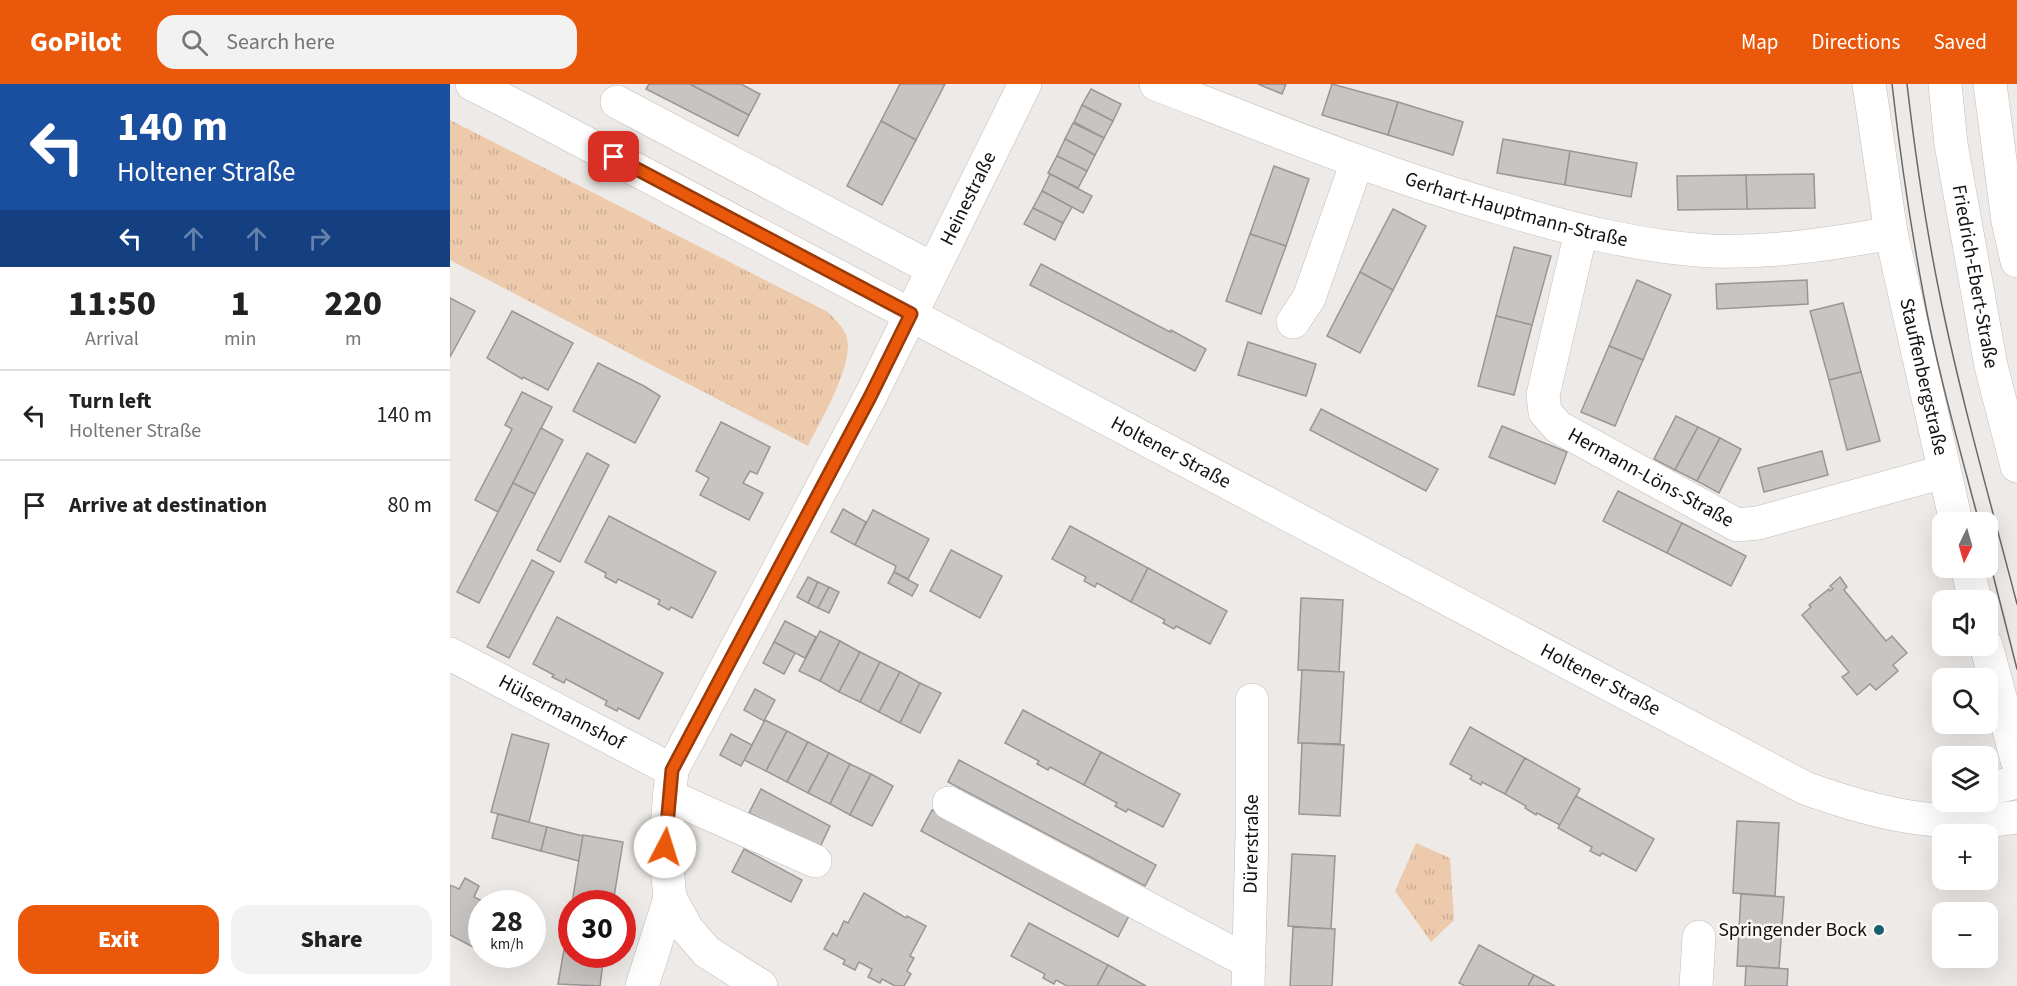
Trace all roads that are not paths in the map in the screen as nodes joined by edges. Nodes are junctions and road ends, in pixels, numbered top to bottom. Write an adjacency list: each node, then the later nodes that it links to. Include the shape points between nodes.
1 (471, 84): 13 (street, Holtener Straße)
2 (1025, 84): 12 (street, Heinestraße)
3 (1156, 84): 8 (street, Gerhart-Hauptmann-Straße)
4 (1869, 84): 10 (street, Stauffenbergstraße)
5 (1945, 84): 15 (street, Friedrich-Ebert-Straße, via 1951,144 1990,366)
6 (1990, 84): 11 (street)
7 (617, 102): 12 (street)
8 (1357, 162): 9 (street, Gerhart-Hauptmann-Straße); 14 (street, via 1310,298)
9 (1581, 232): 10 (street, Gerhart-Hauptmann-Straße, via 1646,245 1711,251 1818,246); 16 (street, Hermann-Löns-Straße, via 1543,394 1545,412 1558,427 1737,525 1758,523)
10 (1891, 233): 16 (street, Stauffenbergstraße)
11 (2017, 261)
12 (933, 269): 13 (street, Heinestraße)
13 (911, 314): 23 (street, Heinestraße); 27 (street, Holtener Straße, via 1805,788)
14 (1293, 322)
15 (2017, 466)
16 (1943, 472): 17 (street, Stauffenbergstraße)
17 (1953, 512)
18 (450, 654): 23 (street, Hülsermannshof)
19 (1989, 656): 21 (street)
20 (1252, 700): 32 (street, Dürerstraße)
21 (2017, 760)
22 (2017, 782): 24 (street)
23 (671, 783): 29 (street, Hülsermannshof); 30 (street, via 665,847)
24 (1998, 787)
25 (1932, 800): 27 (street, Holtener Straße)
26 (948, 803): 32 (street)
27 (1875, 808): 28 (street, Holtener Straße, via 1946,822 1983,822)
28 (2017, 816)
29 (815, 861)
30 (670, 898): 33 (street); 34 (street, via 687,929 707,952)
31 (1699, 937): 35 (street)
32 (1248, 974)
33 (642, 986)
34 (761, 986)
35 (1696, 986)

